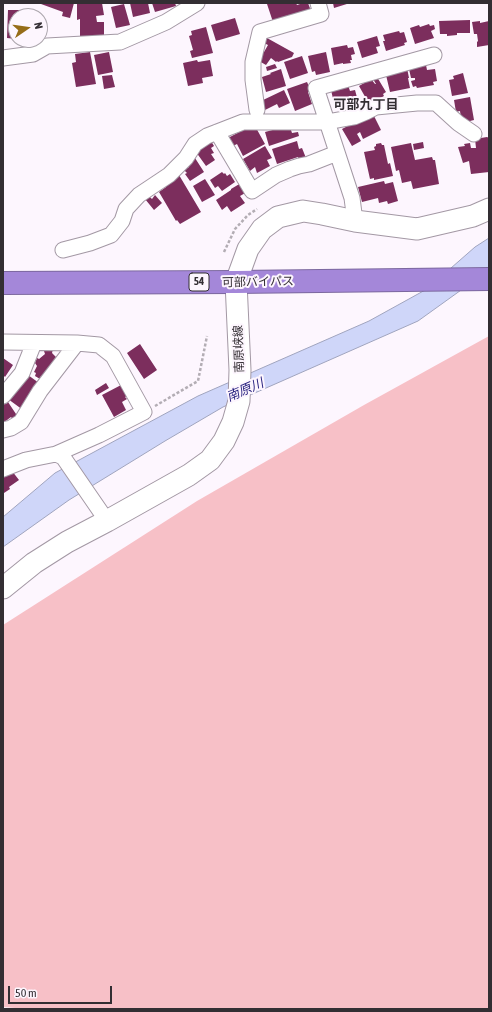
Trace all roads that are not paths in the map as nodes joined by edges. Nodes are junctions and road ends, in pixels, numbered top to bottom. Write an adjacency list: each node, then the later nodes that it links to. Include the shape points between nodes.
1 (197, 3): 4 (street, via 166,22 120,42 47,46 33,54)
2 (318, 3): 5 (street, via 321,14 260,32 253,62)
3 (434, 55): 6 (street, via 316,88)
4 (3, 58)
5 (257, 110)
6 (327, 122): 7 (street, via 243,122); 8 (street, via 354,117 376,107 436,103); 9 (street)
7 (217, 132): 9 (street, via 252,191 276,175); 12 (street, via 195,144 186,158 169,175 139,195 126,209 122,221 111,235)
8 (474, 134)
9 (338, 153): 11 (street, via 352,198)
10 (489, 209): 11 (main road, 南原峡線, via 473,216 417,229)
11 (355, 221): 14 (main road, 南原峡線, via 303,211 278,217 262,229 248,249)
12 (63, 250)
13 (489, 279): 14 (highway, 可部バイパス / 54)
14 (236, 282): 15 (highway, 可部バイパス / 54); 23 (main road, 南原峡線, via 239,400 224,441 210,460 189,475)
15 (3, 283)
16 (3, 342): 17 (street)
17 (34, 343): 18 (street); 19 (street, via 22,373)
18 (77, 343): 20 (street, via 40,391 21,422); 21 (street, via 99,345 113,356 144,412)
19 (3, 396)
20 (3, 430)
21 (56, 454): 22 (street, via 26,460); 23 (street, via 63,457)
22 (3, 469)
23 (107, 521): 24 (main road, 南原峡線, via 66,542)
24 (3, 588)

